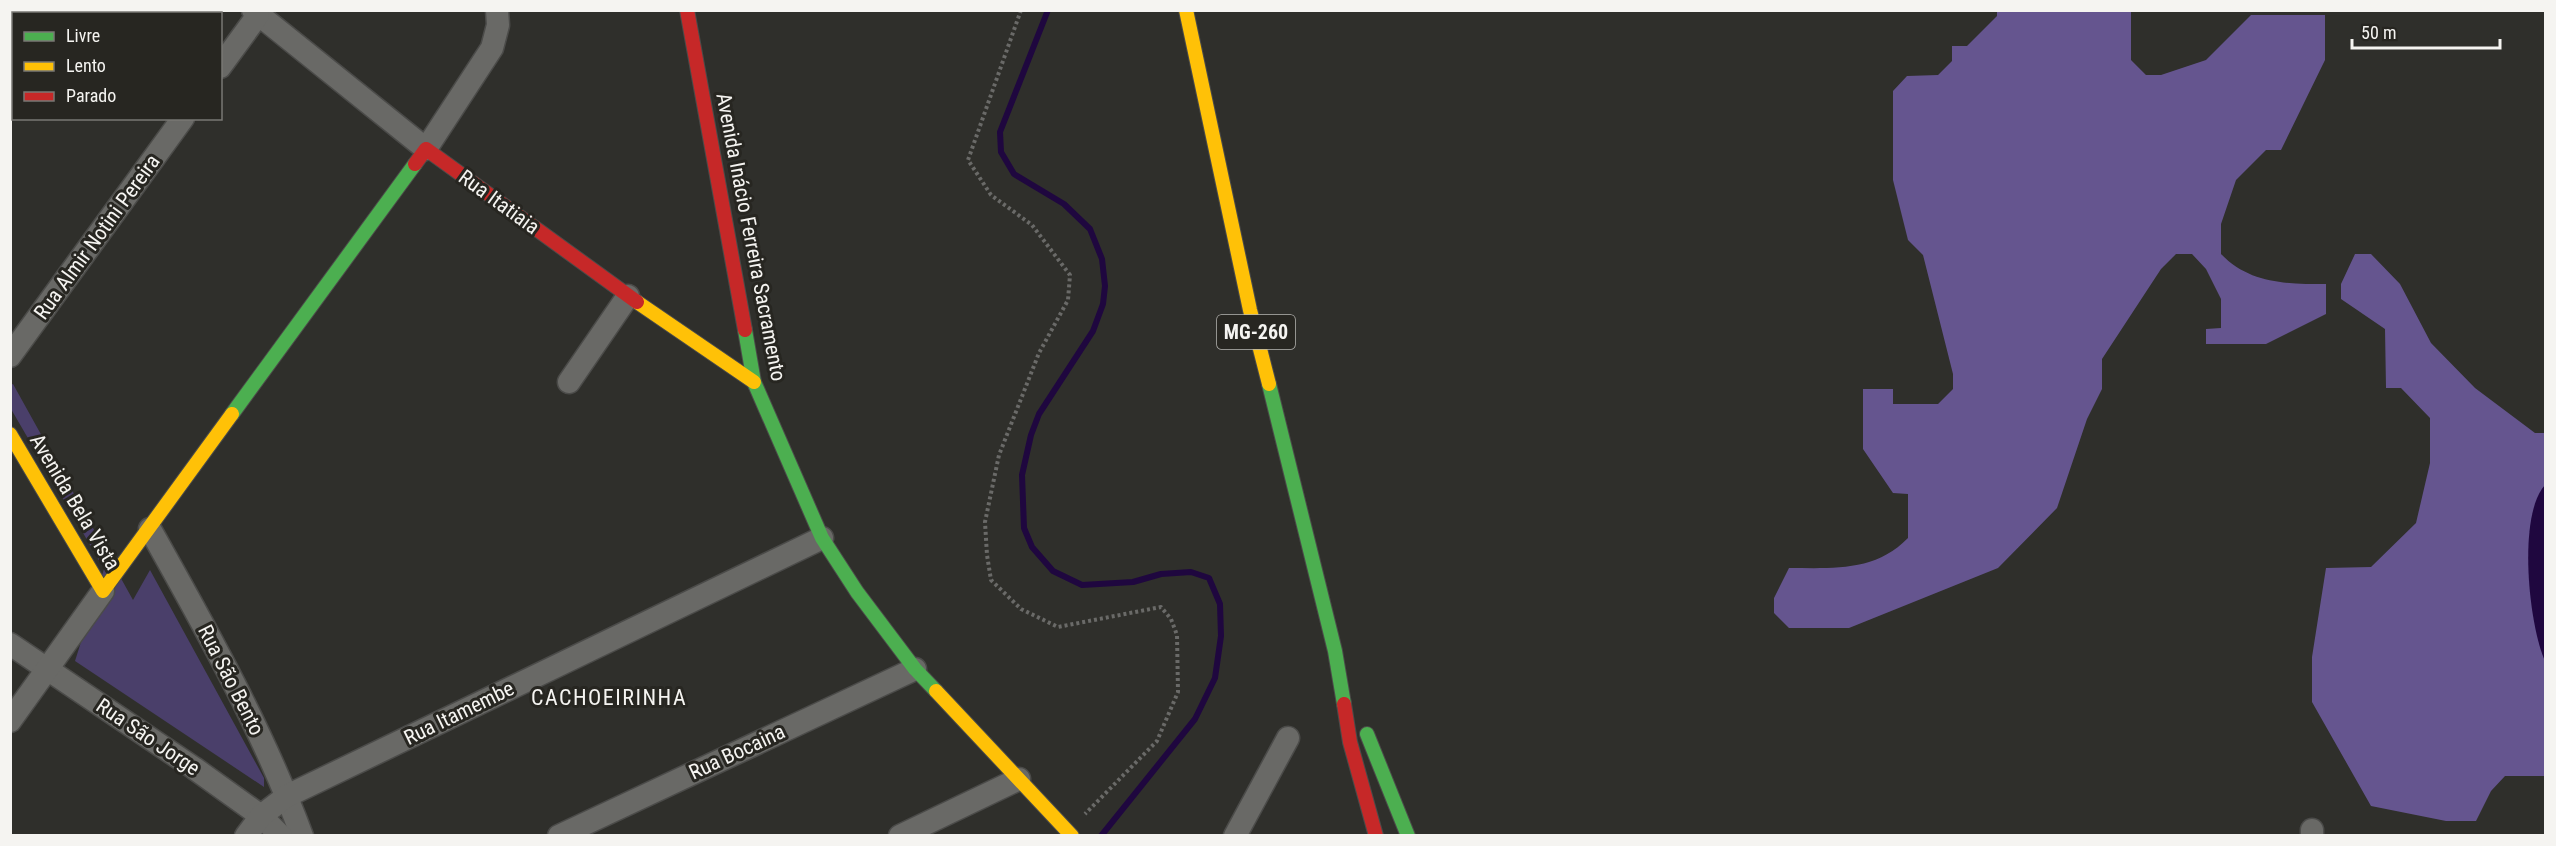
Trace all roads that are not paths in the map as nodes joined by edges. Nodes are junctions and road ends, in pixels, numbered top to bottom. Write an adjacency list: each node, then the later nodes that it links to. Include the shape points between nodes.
1 (497, 10): 7 (street, via 492,48)
2 (687, 10): 11 (main road, Avenida Inácio Ferreira Sacramento)
3 (1186, 10): 17 (main road, MG-260, via 1250,310)
4 (255, 13): 5 (street); 7 (street, Rua Itatiaia)
5 (222, 64)
6 (182, 120): 9 (street, Rua Almir Notini Pereira)
7 (426, 149): 8 (main road, Rua Itatiaia); 13 (main road)
8 (628, 296): 10 (street); 11 (main road, Rua Itatiaia)
9 (10, 356)
10 (569, 382)
11 (754, 382): 14 (main road, Avenida Inácio Ferreira Sacramento)
12 (10, 434): 15 (main road, Avenida Bela Vista)
13 (150, 529): 15 (main road); 23 (street, Rua São Bento, via 225,662)
14 (822, 538): 18 (main road, Avenida Inácio Ferreira Sacramento); 23 (street, Rua Itamembe)
15 (103, 591): 19 (street)
16 (10, 644): 19 (street, Rua São Jorge)
17 (1335, 651): 32 (main road, MG-260, via 1350,742); 33 (main road, MG-260)
18 (915, 669): 22 (main road, Avenida Inácio Ferreira Sacramento); 29 (street, Rua Bocaina)
19 (47, 670): 20 (street); 24 (street, Rua São Jorge)
20 (10, 721)
21 (1288, 738): 31 (street)
22 (1019, 779): 25 (main road, Avenida Inácio Ferreira Sacramento); 30 (street)
23 (287, 796): 24 (street, Rua Itamembe); 28 (street, Rua São Bento)
24 (261, 816): 26 (street, Rua Itamembe); 27 (street, Rua São Jorge)
25 (1070, 834)
26 (246, 836)
27 (281, 836)
28 (302, 836)
29 (559, 836)
30 (900, 836)
31 (1235, 836)
32 (1376, 836)
33 (1408, 836)

